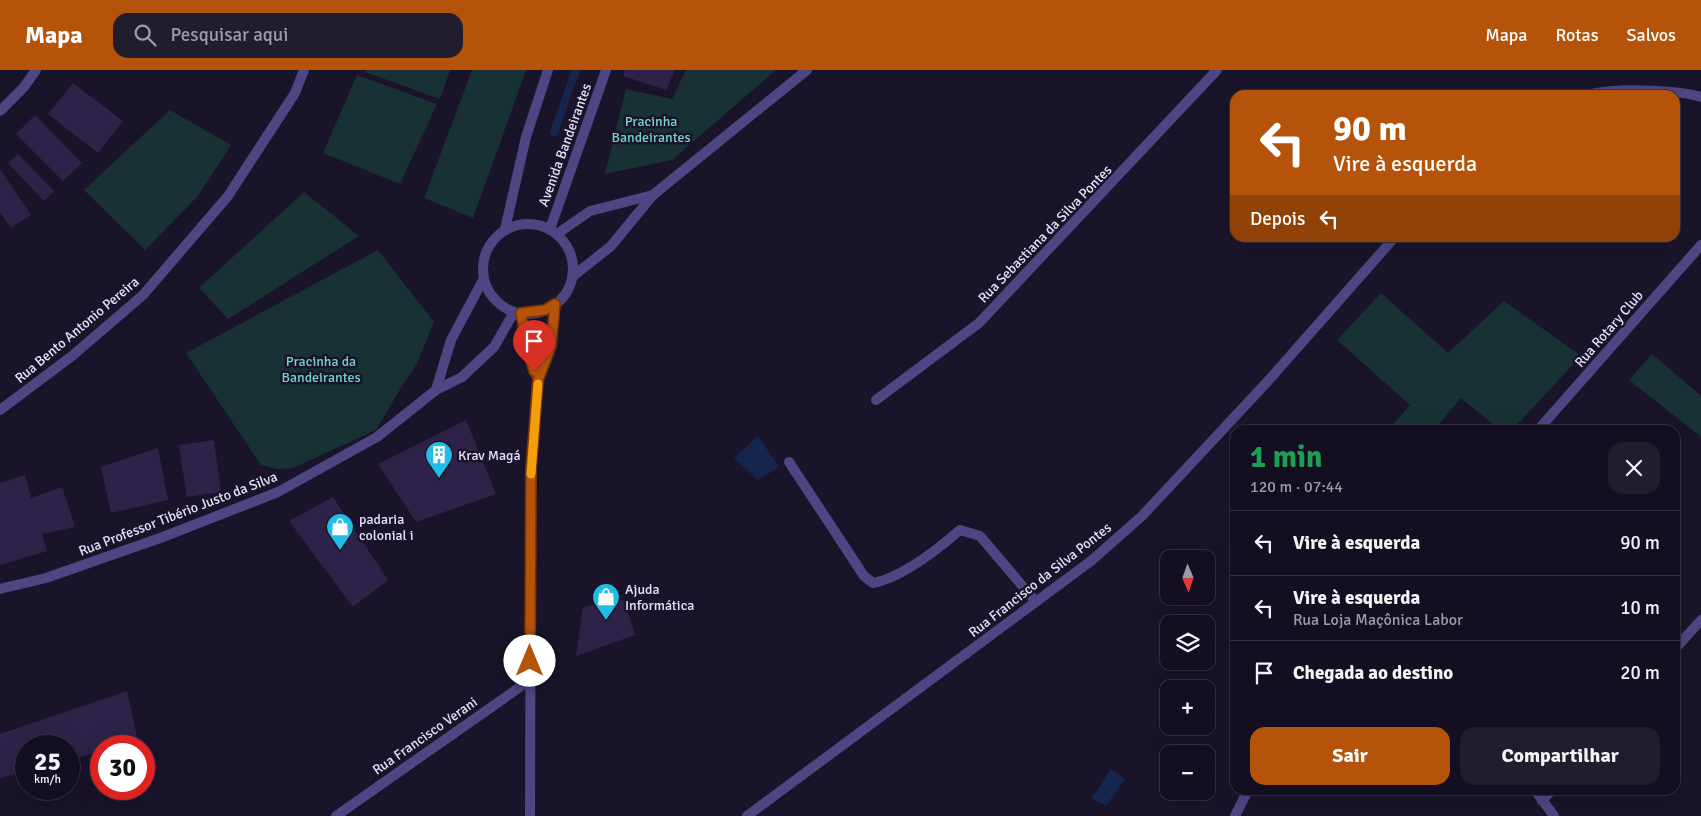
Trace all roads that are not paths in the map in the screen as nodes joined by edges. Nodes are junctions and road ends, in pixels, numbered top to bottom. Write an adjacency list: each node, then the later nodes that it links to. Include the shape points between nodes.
1 (36, 70): 9 (street)
2 (304, 70): 22 (street, Rua Bento Antonio Pereira, via 295,93 228,196 143,295 72,356)
3 (548, 70): 11 (street, via 526,137)
4 (606, 70): 12 (street, Avenida Bandeirantes)
5 (807, 70): 10 (street)
6 (1218, 70): 21 (street, Rua Sebastiana da Silva Pontes, via 979,323)
7 (1680, 93): 8 (street)
8 (1701, 97)
9 (0, 111)
10 (653, 194): 12 (street, via 590,211); 15 (street, via 611,246)
11 (505, 229): 12 (street, via 527,224); 16 (street, via 491,242 483,260)
12 (553, 232): 15 (street, via 570,254)
13 (1390, 242): 26 (street, Rua Francisco da Silva Pontes, via 1268,381 1142,516 1091,561)
14 (1701, 245): 23 (street, Rua Rotary Club)
15 (572, 277): 17 (street, via 566,292)
16 (483, 280): 18 (street, via 500,305); 20 (street, via 451,340)
17 (555, 304): 18 (street, via 545,310); 19 (street, via 551,346)
18 (517, 312): 19 (street); 20 (street, Rua Professor Tibério Justo da Silva, via 494,347 462,377)
19 (538, 380): 29 (street, via 531,469)
20 (436, 390): 25 (street, Rua Professor Tibério Justo da Silva, via 377,437 278,492 55,575)
21 (876, 400)
22 (0, 410)
23 (1542, 425)
24 (789, 462): 26 (street, via 864,576 873,583 884,581 936,551 960,530 980,536)
25 (0, 589)
26 (1036, 602): 36 (street, Rua Francisco da Silva Pontes)
27 (1701, 620): 28 (street)
28 (1680, 643)
29 (530, 680): 34 (street, Rua Francisco Verani); 35 (street)
30 (1246, 795): 37 (street)
31 (1538, 795): 33 (street)
32 (1547, 795): 33 (street)
33 (1542, 800): 38 (street)
34 (336, 816)
35 (530, 816)
36 (747, 816)
37 (1235, 816)
38 (1554, 816)

